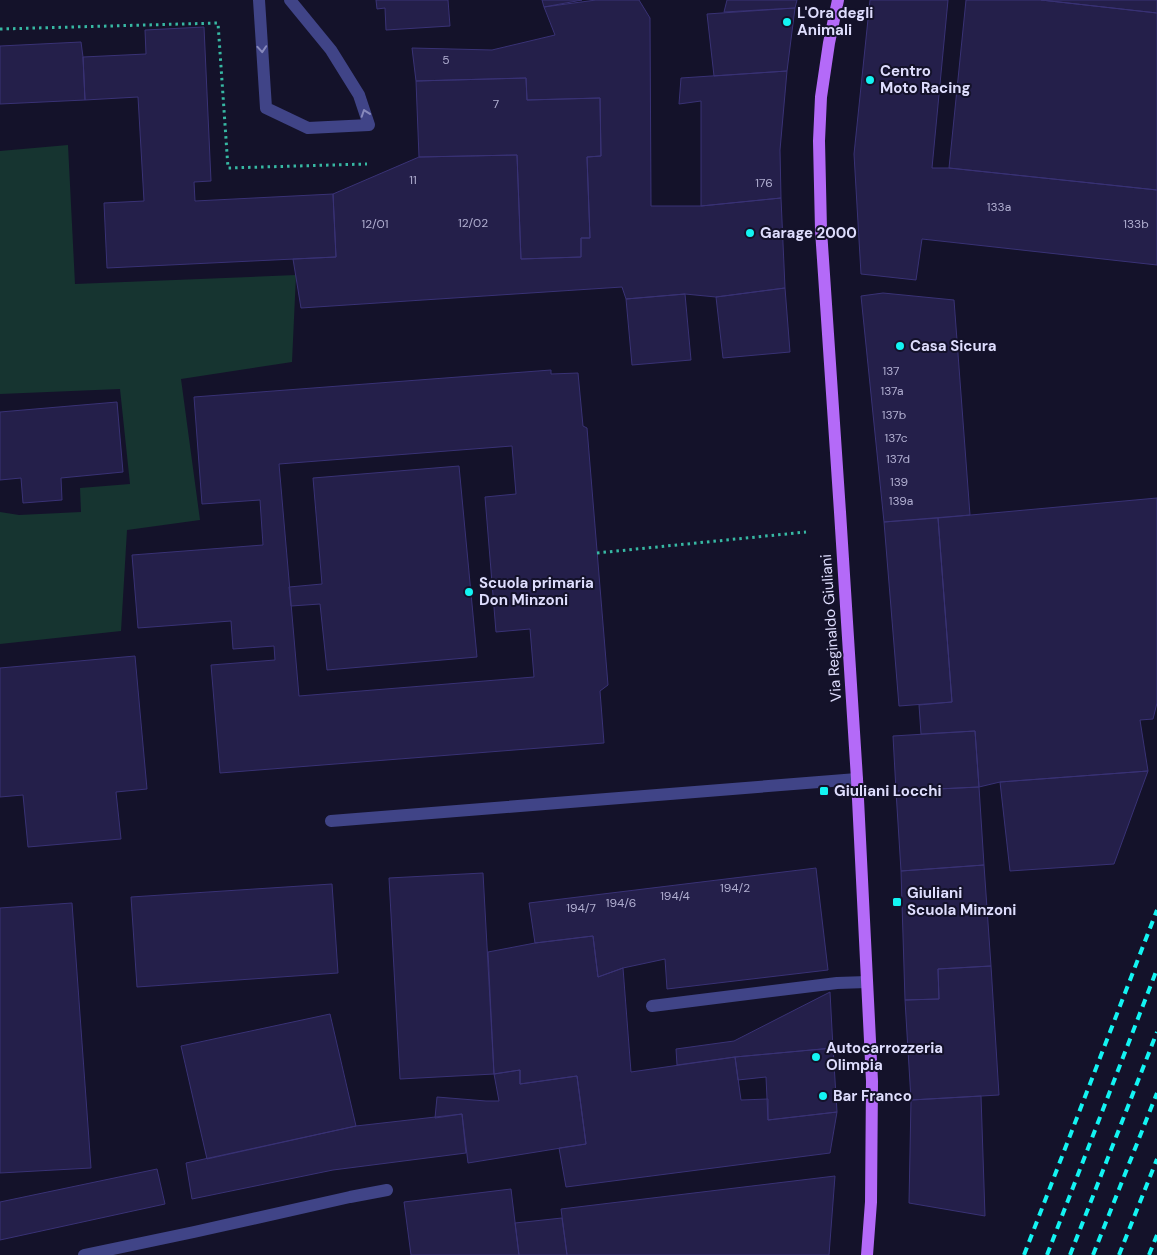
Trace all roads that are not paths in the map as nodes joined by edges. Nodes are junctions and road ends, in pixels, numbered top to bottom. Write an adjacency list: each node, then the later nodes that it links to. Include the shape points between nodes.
1 (259, 0): 2 (street, one-way to 2, via 266,108 308,128 369,125 359,94 331,50)
2 (290, 0)
3 (838, 0): 4 (main road, Via Reginaldo Giuliani, via 821,97 820,230)
4 (857, 779): 5 (street); 6 (main road, Via Reginaldo Giuliani)
5 (332, 820)
6 (867, 982): 7 (street); 10 (main road, Via Reginaldo Giuliani, via 872,1100)
7 (652, 1006)
8 (387, 1190): 9 (street)
9 (84, 1255)
10 (867, 1255)

